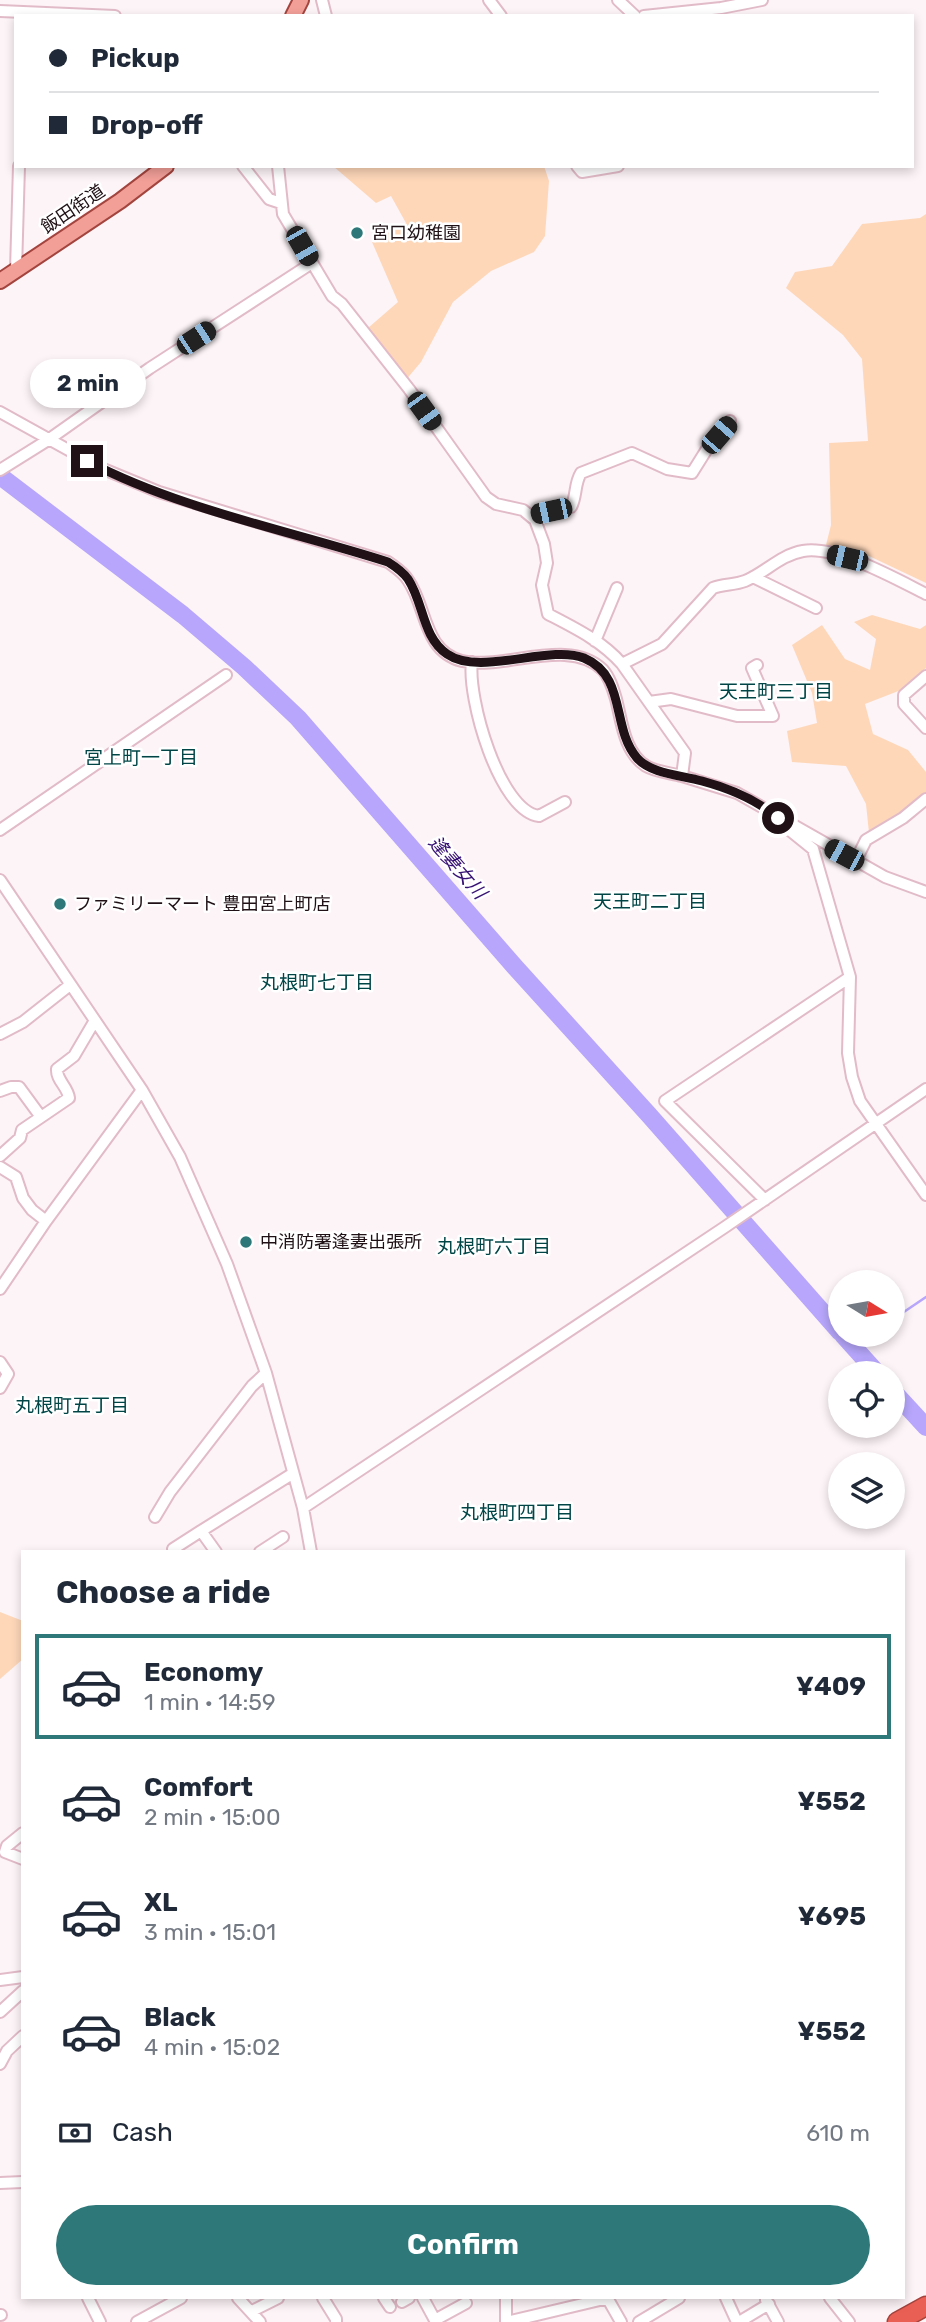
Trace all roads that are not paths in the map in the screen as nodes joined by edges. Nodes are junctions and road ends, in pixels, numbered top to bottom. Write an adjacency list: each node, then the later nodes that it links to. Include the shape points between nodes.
1 (618, 0): 6 (street)
2 (762, 0): 4 (street)
3 (0, 11): 5 (street)
4 (722, 12): 7 (street)
5 (24, 14)
6 (633, 14)
7 (683, 14)
8 (19, 168): 16 (street)
9 (163, 168): 16 (main road, 飯田街道)
10 (245, 168): 14 (street, via 269,199)
11 (278, 168): 14 (street)
12 (579, 168): 13 (street, via 582,172)
13 (606, 168)
14 (281, 203): 15 (street)
15 (312, 262): 20 (street); 22 (street, via 332,296 409,389 486,497)
16 (16, 270): 17 (main road, 飯田街道)
17 (0, 281)
18 (0, 412): 20 (street)
19 (730, 421): 22 (street, via 692,472 667,469 632,453 581,473 571,507)
20 (48, 440): 21 (street); 28 (street, via 159,492 388,562 409,580 438,647 449,656)
21 (3, 468)
22 (531, 515): 27 (street, via 544,544 547,563 542,585 548,614)
23 (753, 577): 25 (street, via 776,561 811,550 860,562); 26 (street); 29 (street, via 713,588 662,644)
24 (617, 588): 27 (street)
25 (926, 594)
26 (816, 608)
27 (595, 641): 29 (street)
28 (472, 662): 35 (street, via 582,657 604,671 612,685 623,732 637,758 652,768); 37 (street, via 477,718 496,768 519,804 526,813 539,816)
29 (622, 664): 33 (street)
30 (757, 665): 33 (street, via 752,668 773,716 737,716 671,699)
31 (226, 675): 39 (street)
32 (926, 676): 34 (street, via 904,695 904,704)
33 (649, 702): 35 (street, via 685,753)
34 (926, 728)
35 (682, 776): 38 (street, via 737,793)
36 (926, 799): 40 (street, via 866,840)
37 (565, 802)
38 (778, 818): 40 (street); 43 (street, via 813,849)
39 (0, 830)
40 (856, 860): 42 (street, via 884,877)
41 (0, 880): 44 (street)
42 (926, 892)
43 (850, 976): 51 (street, via 848,1054 860,1101); 55 (street, via 665,1101)
44 (70, 985): 45 (street); 46 (street, via 23,1023)
45 (94, 1022): 48 (street); 50 (street, via 74,1056 57,1069 69,1098)
46 (0, 1034)
47 (926, 1089): 51 (street)
48 (142, 1090): 56 (street); 59 (street, via 204,1209)
49 (0, 1091): 50 (street, via 19,1087)
50 (41, 1117): 52 (street, via 22,1130 20,1138)
51 (875, 1124): 54 (street); 55 (street)
52 (0, 1156)
53 (0, 1167): 56 (street, via 16,1177 23,1198)
54 (926, 1195)
55 (760, 1202): 62 (street)
56 (46, 1221): 57 (street)
57 (0, 1289)
58 (0, 1362): 60 (street, via 8,1374)
59 (266, 1373): 61 (street); 63 (street)
60 (0, 1388)
61 (292, 1474): 62 (street); 64 (street)
62 (303, 1508): 69 (street)
63 (155, 1517)
64 (201, 1531): 66 (street); 67 (street)
65 (282, 1537): 68 (street)
66 (173, 1549)
67 (215, 1550)
68 (263, 1550)
69 (311, 1550)
70 (21, 1835): 71 (street, via 5,1852)
71 (21, 1858)
72 (21, 1977): 73 (street)
73 (0, 1980)
74 (21, 1993): 75 (street)
75 (0, 2012)
76 (21, 2038): 77 (street)
77 (0, 2063)
78 (20, 2179): 79 (street)
79 (0, 2183)
80 (88, 2299): 95 (street)
81 (179, 2299): 96 (street)
82 (239, 2299): 93 (street)
83 (276, 2299): 93 (street)
84 (324, 2299): 98 (street)
85 (424, 2299): 94 (street)
86 (506, 2299): 99 (street)
87 (677, 2299): 101 (street)
88 (726, 2299): 102 (street)
89 (831, 2299): 104 (street)
90 (767, 2301): 102 (street); 103 (street)
91 (466, 2303): 94 (street)
92 (926, 2306): 105 (highway)
93 (252, 2311): 97 (street)
94 (435, 2321)
95 (100, 2322)
96 (136, 2322)
97 (261, 2322)
98 (335, 2322)
99 (507, 2322): 100 (street, via 604,2299)
100 (621, 2322)
101 (639, 2322)
102 (738, 2322)
103 (778, 2322)
104 (849, 2322)
105 (897, 2322)

